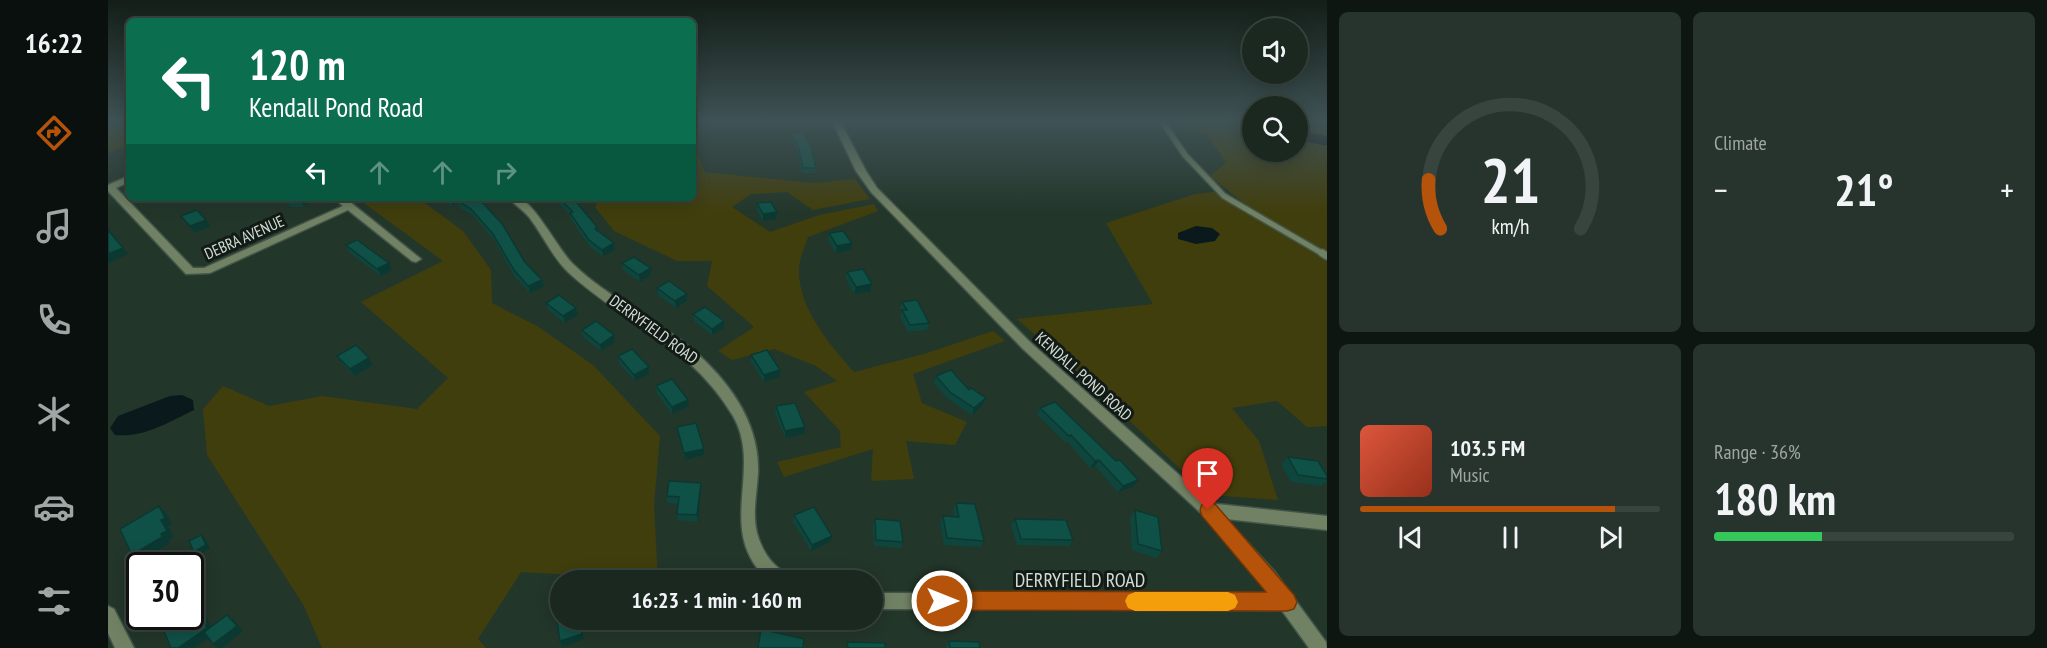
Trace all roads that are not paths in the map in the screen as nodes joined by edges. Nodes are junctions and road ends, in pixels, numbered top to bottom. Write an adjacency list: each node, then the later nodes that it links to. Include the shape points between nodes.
1 (851, 151): 10 (street, KENDALL POND ROAD, via 861,171 893,210 1027,346)
2 (1182, 151): 8 (lane, via 1224,196)
3 (126, 180): 4 (street)
4 (109, 188): 7 (street, DEBRA AVENUE, via 190,272 197,273)
5 (343, 201): 7 (street)
6 (517, 201): 12 (street, DERRYFIELD ROAD, via 532,214 552,247 574,271 700,363 731,400 750,446 747,530 752,545)
7 (350, 206): 9 (street)
8 (1327, 256)
9 (416, 259)
10 (1208, 510): 11 (street); 14 (street, KENDALL POND ROAD)
11 (1327, 523)
12 (770, 570)
13 (883, 601): 14 (street, DERRYFIELD ROAD)
14 (1287, 602): 17 (street, KENDALL POND ROAD)
15 (108, 615): 16 (street)
16 (125, 648)
17 (1320, 648)

